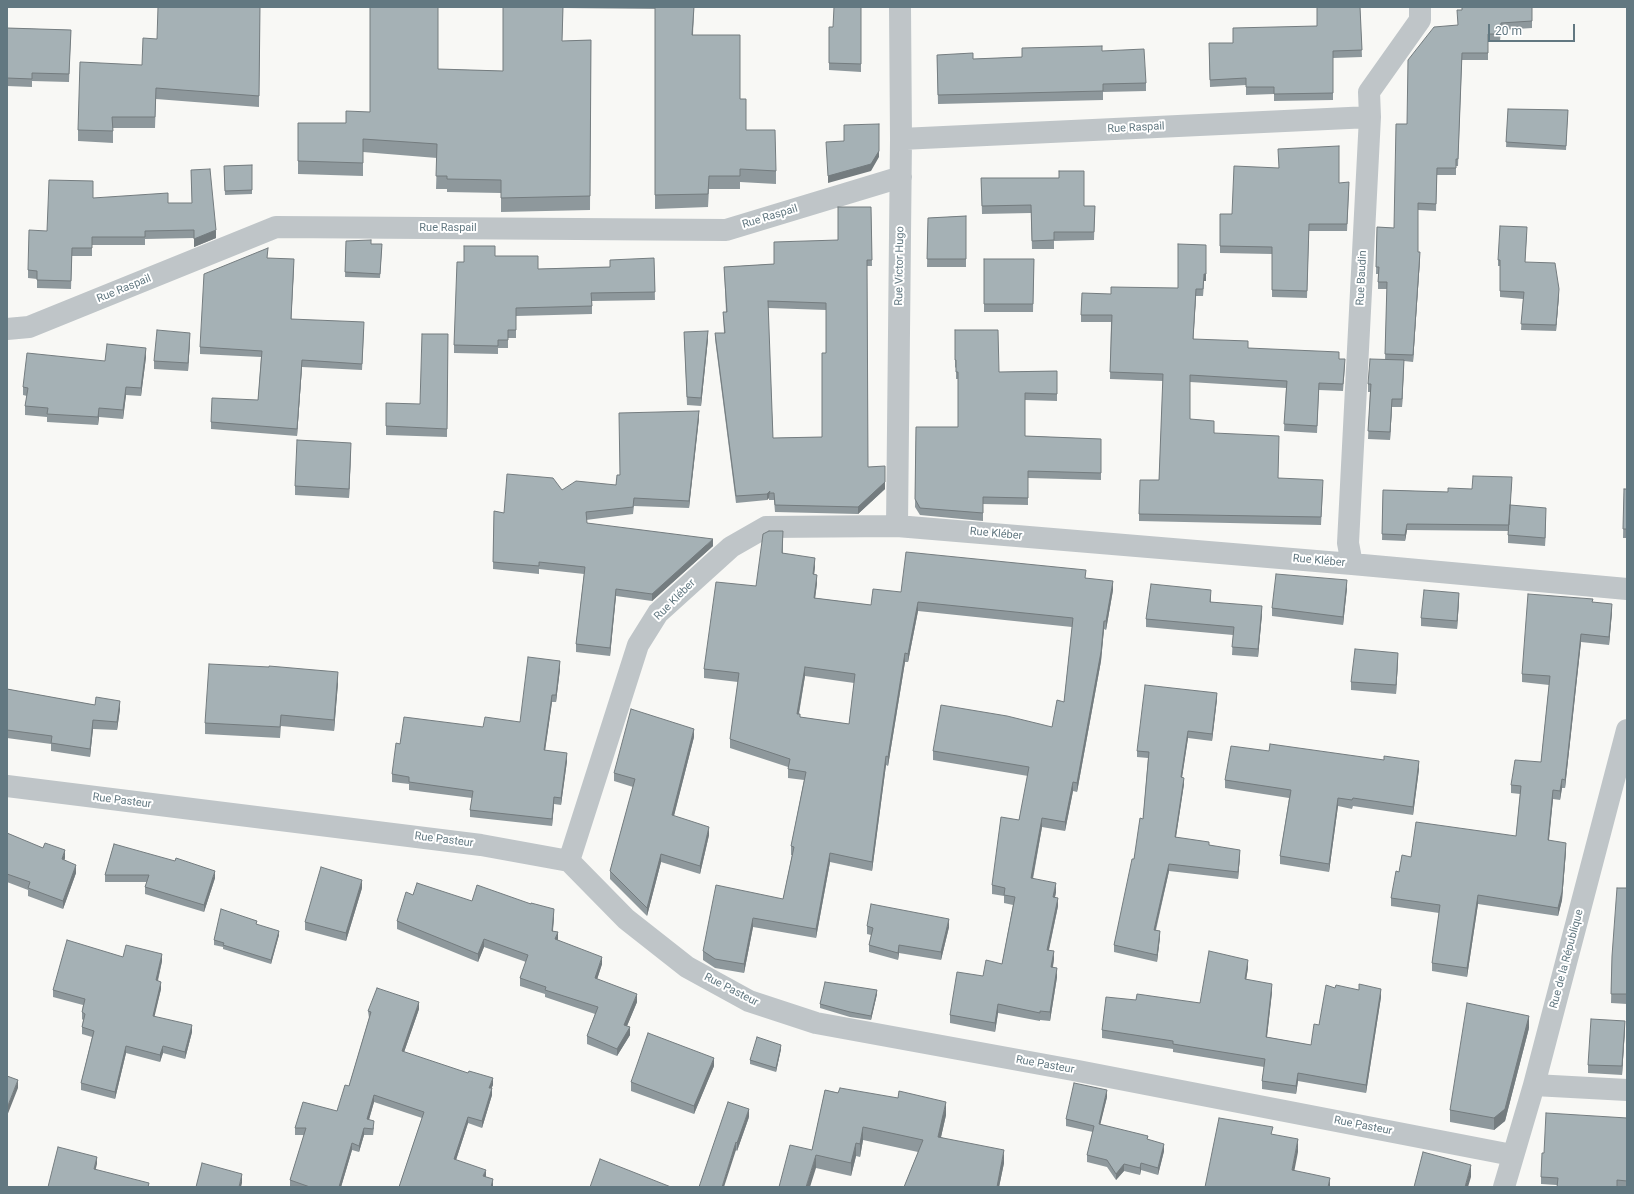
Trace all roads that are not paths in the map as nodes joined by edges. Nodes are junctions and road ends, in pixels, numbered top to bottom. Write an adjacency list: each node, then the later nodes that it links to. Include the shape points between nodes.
1 (900, 7): 4 (street, Rue Victor Hugo)
2 (1420, 7): 3 (street, Rue Baudin, via 1420,20 1369,92)
3 (1370, 117): 4 (street, Rue Raspail); 8 (street, Rue Baudin, via 1348,543)
4 (901, 139): 5 (street, Rue Victor Hugo)
5 (901, 177): 6 (street, Rue Raspail, via 726,230 276,227 29,327); 7 (street, Rue Victor Hugo)
6 (7, 329)
7 (897, 526): 8 (street, Rue Kléber); 12 (street, Rue Kléber, via 766,527 731,547 658,614 638,645)
8 (1352, 564): 9 (street, Rue Kléber)
9 (1627, 589)
10 (1627, 730): 13 (street, Rue de la République)
11 (7, 786): 12 (street, Rue Pasteur, via 482,845)
12 (569, 861): 15 (street, Rue Pasteur, via 626,919 687,967 749,1001 816,1023)
13 (1534, 1086): 14 (street); 15 (street, Rue de la République)
14 (1627, 1090)
15 (1512, 1155): 16 (street, Rue de la République)
16 (1504, 1187)

